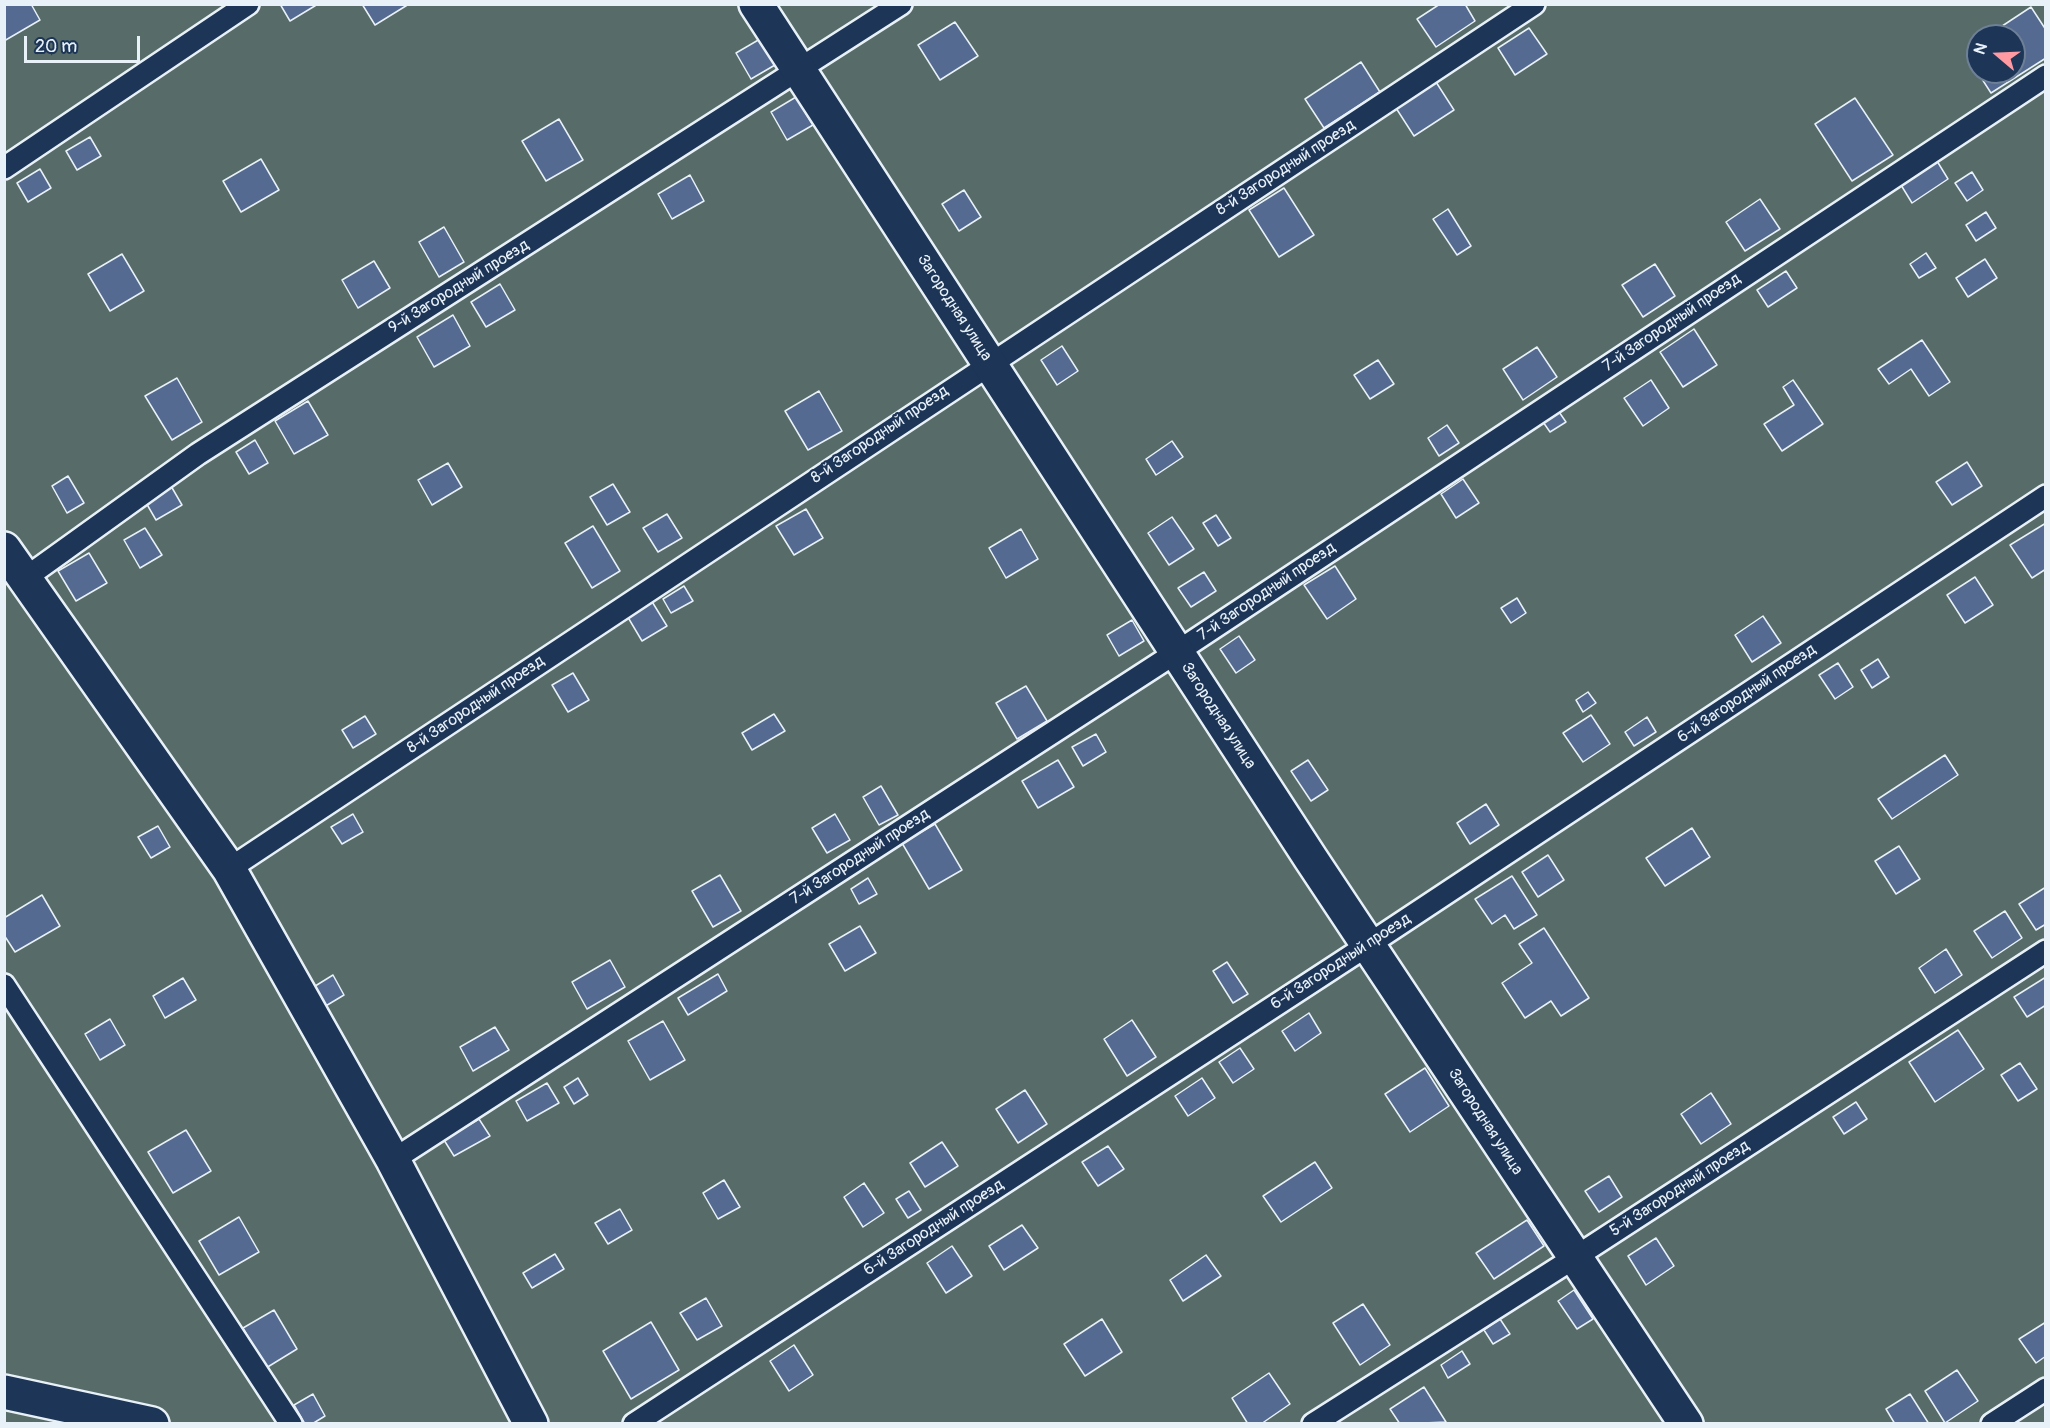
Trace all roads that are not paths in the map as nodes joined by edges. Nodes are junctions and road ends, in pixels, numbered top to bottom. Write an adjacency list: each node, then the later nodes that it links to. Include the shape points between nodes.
1 (248, 4): 7 (lane)
2 (756, 4): 5 (street, Загородная улица)
3 (901, 4): 5 (lane, 9-й Загородный проезд)
4 (1534, 4): 8 (lane, 8-й Загородный проезд)
5 (799, 71): 8 (street, Загородная улица); 11 (lane, 9-й Загородный проезд, via 198,454)
6 (2046, 76): 12 (lane, 7-й Загородный проезд)
7 (4, 168)
8 (989, 363): 12 (street, Загородная улица); 13 (lane, 8-й Загородный проезд)
9 (2046, 496): 14 (lane, 6-й Загородный проезд)
10 (4, 549): 11 (street)
11 (24, 579): 13 (street)
12 (1176, 652): 14 (street, Загородная улица); 17 (lane, 7-й Загородный проезд)
13 (229, 869): 17 (street)
14 (1368, 945): 18 (street, Загородная улица); 24 (lane, 6-й Загородный проезд)
15 (2046, 951): 18 (lane, 5-й Загородный проезд)
16 (4, 985): 21 (lane)
17 (393, 1160): 23 (street)
18 (1574, 1258): 25 (lane, 5-й Загородный проезд); 26 (street, Загородная улица)
19 (2046, 1389): 27 (lane)
20 (4, 1392): 22 (street)
21 (285, 1421)
22 (152, 1424)
23 (531, 1424)
24 (634, 1424)
25 (1313, 1424)
26 (1686, 1424)
27 (1992, 1424)

